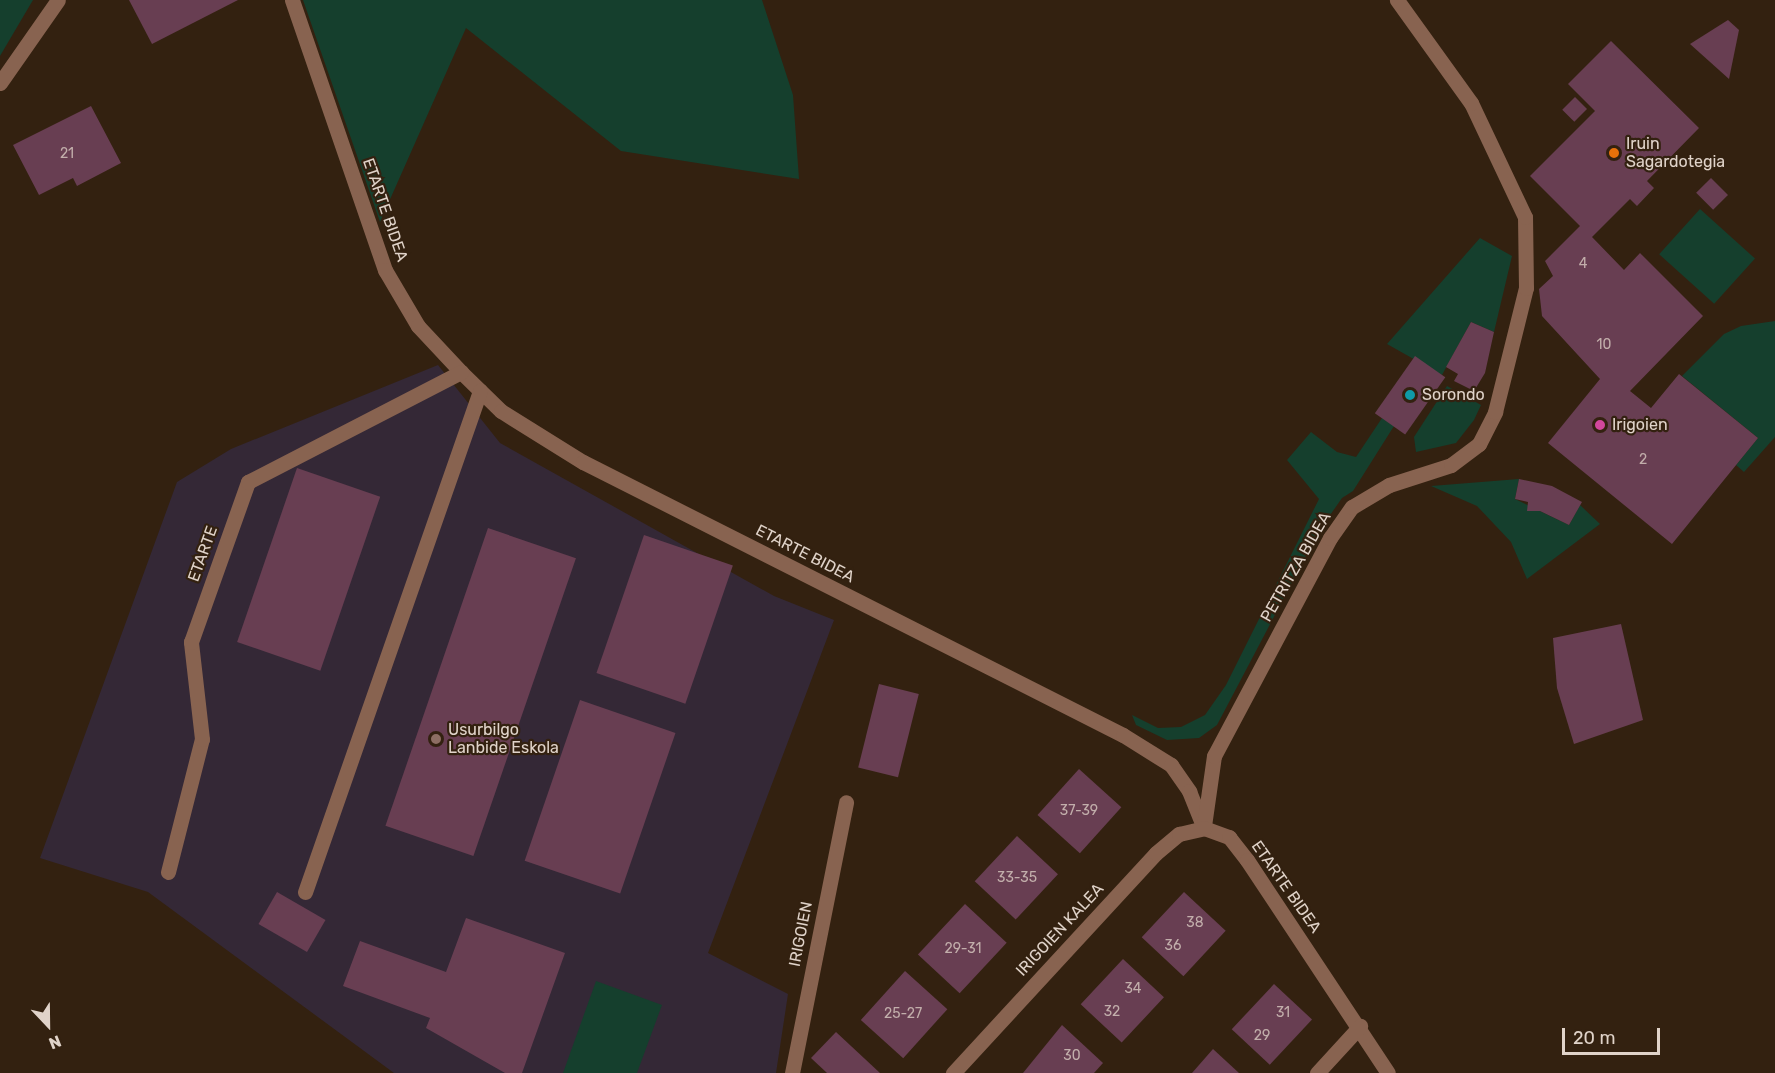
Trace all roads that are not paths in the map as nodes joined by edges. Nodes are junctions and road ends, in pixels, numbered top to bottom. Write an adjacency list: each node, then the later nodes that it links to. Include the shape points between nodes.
1 (58, 0): 4 (street)
2 (292, 0): 5 (street, ETARTE BIDEA, via 385,270 418,326)
3 (1397, 0): 8 (street, PETRITZA BIDEA, via 1472,104 1525,217 1526,288 1495,412 1479,444 1450,465 1389,485 1352,507 1330,538 1214,756)
4 (0, 83)
5 (461, 372): 6 (street, ETARTE BIDEA); 9 (street, ETARTE, via 248,482 191,642 202,739)
6 (480, 391): 8 (street, ETARTE BIDEA, via 501,411 583,462 1123,735 1171,765 1189,791); 10 (street)
7 (846, 802): 12 (street, IRIGOIEN)
8 (1204, 828): 11 (street, ETARTE BIDEA, via 1229,837); 13 (street, IRIGOIEN KALEA, via 1179,834 1156,853)
9 (168, 872)
10 (305, 892)
11 (1360, 1026): 14 (street); 15 (street, ETARTE BIDEA)
12 (792, 1073)
13 (953, 1073)
14 (1317, 1073)
15 (1388, 1073)

